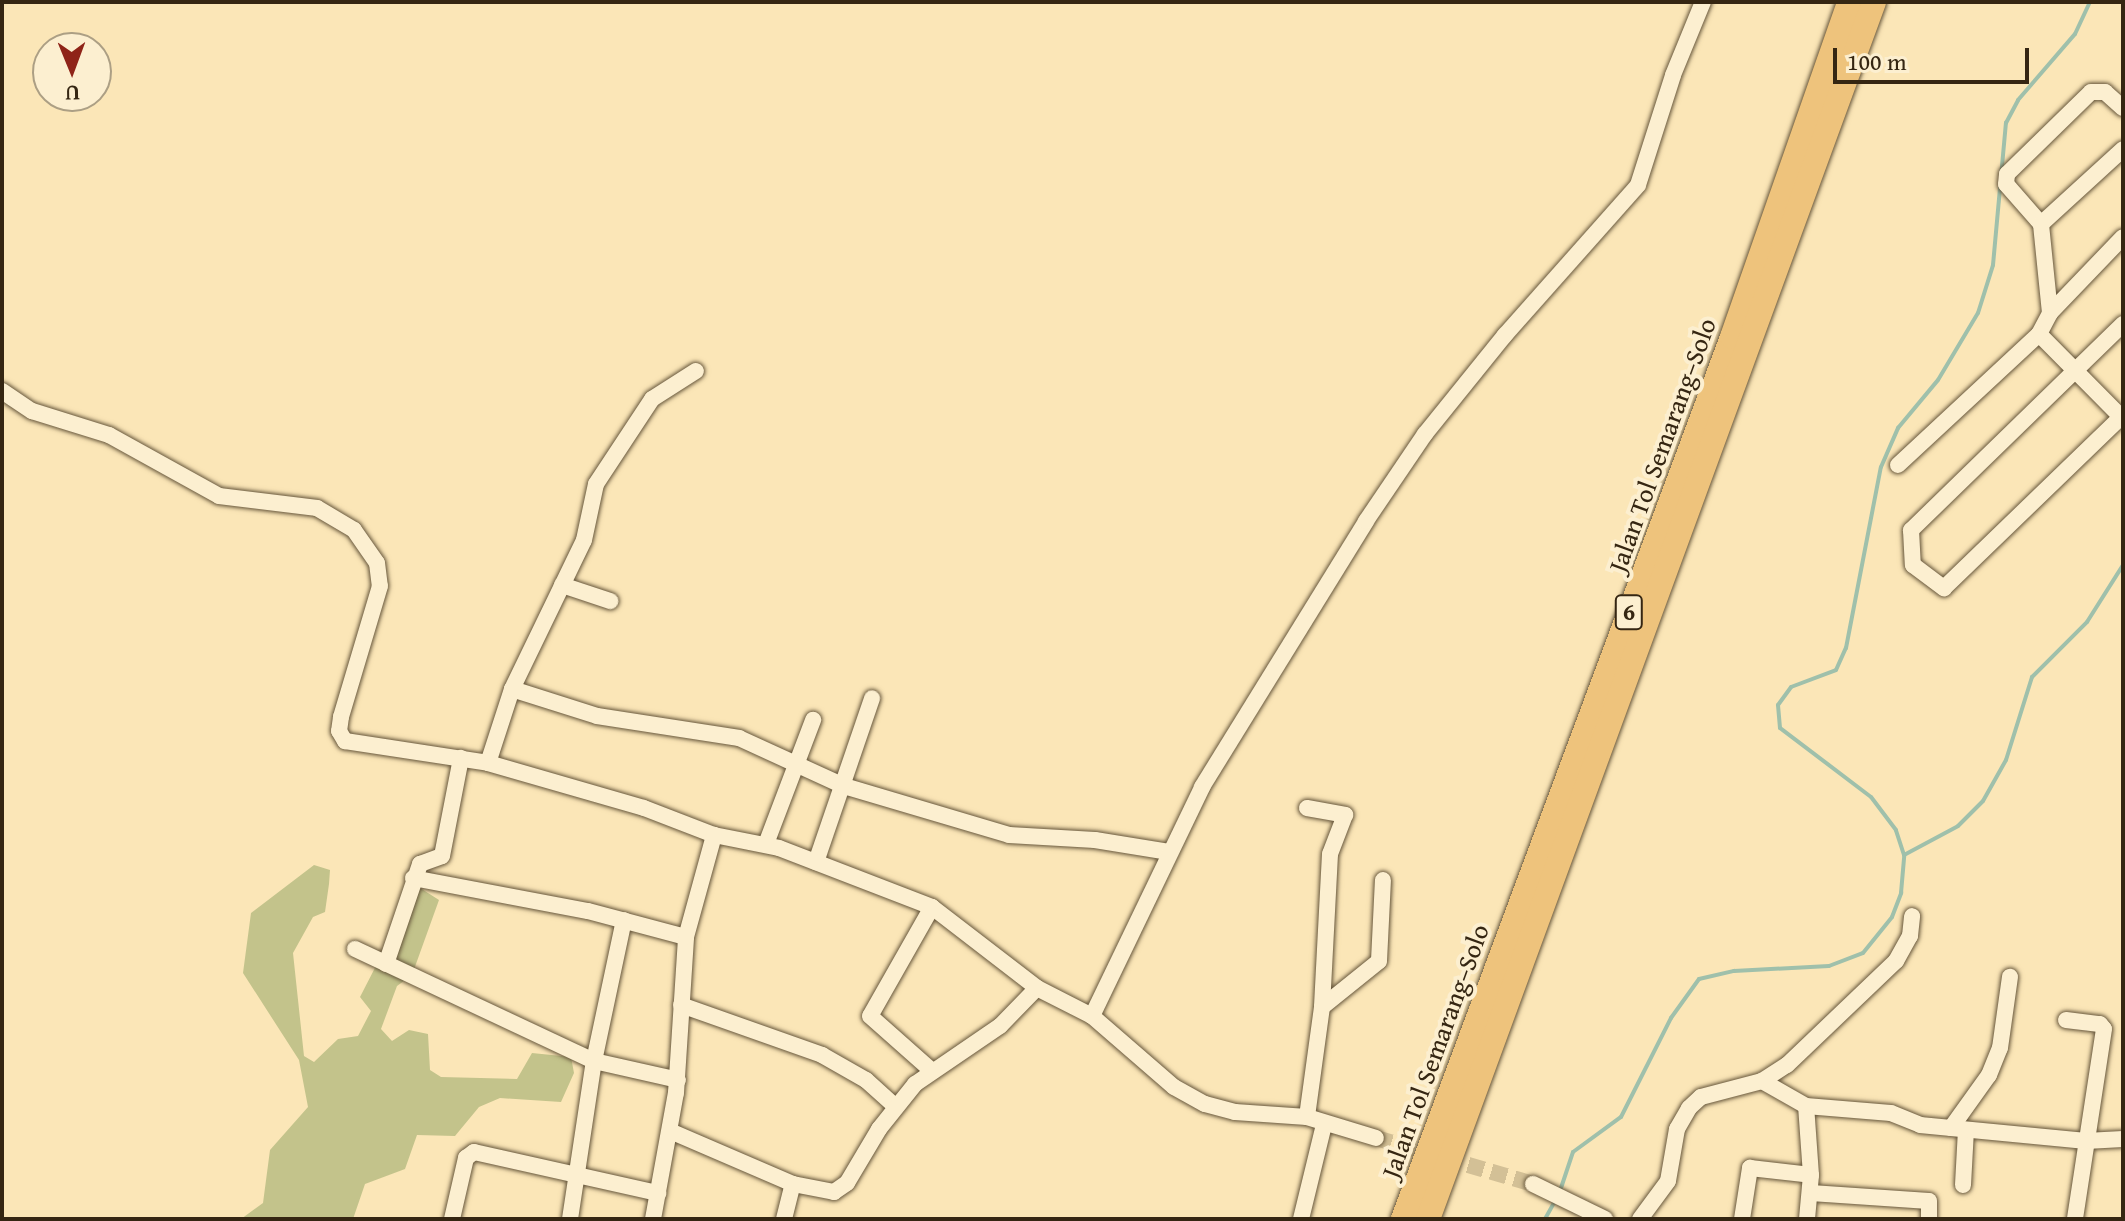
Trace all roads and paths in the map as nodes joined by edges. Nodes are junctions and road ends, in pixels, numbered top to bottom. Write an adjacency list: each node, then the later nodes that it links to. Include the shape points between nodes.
1 (1703, 2): 28 (street, via 1638,185 1425,434 1265,681)
2 (1849, 2): 69 (highway, Jalan Tol Semarang–Solo / 6, via 1732,337)
3 (1874, 2): 70 (highway, Jalan Tol Semarang–Solo / 6)
4 (2123, 108): 6 (street, via 2105,92 2091,92 2007,174 2006,184)
5 (2123, 149): 6 (street)
6 (2041, 224): 8 (street)
7 (2123, 237): 8 (street)
8 (2050, 313): 10 (street)
9 (2123, 324): 12 (street)
10 (2039, 334): 12 (street); 15 (street)
11 (696, 371): 16 (street, via 663,389 621,440 596,484 584,540)
12 (2077, 373): 14 (street); 14 (street, via 1911,530 1915,567 1944,588)
13 (2, 391): 21 (street, via 32,411 109,435 219,496 317,508 354,530 377,563 380,586 341,717 341,736 348,742)
14 (2122, 416)
15 (1898, 465)
16 (562, 585): 17 (street); 18 (street)
17 (610, 601)
18 (512, 689): 22 (street); 23 (street, via 597,716 739,738)
19 (872, 698): 24 (street)
20 (813, 720): 23 (street)
21 (461, 758): 22 (street); 30 (street, via 442,856 421,863)
22 (488, 763): 26 (street, via 644,808)
23 (793, 766): 24 (street); 27 (street)
24 (844, 786): 28 (street, via 1009,835 1095,840); 29 (street)
25 (1307, 808): 41 (street, via 1345,815 1330,854)
26 (714, 835): 27 (street); 35 (street)
27 (766, 844): 29 (street)
28 (1169, 852): 42 (street)
29 (816, 862): 32 (street)
30 (413, 878): 34 (street); 37 (street)
31 (1383, 880): 41 (street, via 1379,961)
32 (932, 907): 39 (street); 45 (street, via 870,1016)
33 (1912, 916): 47 (street, via 1910,936 1896,961 1787,1065)
34 (624, 920): 35 (street); 44 (street)
35 (686, 937): 40 (street)
36 (355, 949): 37 (street)
37 (386, 964): 44 (street)
38 (2010, 977): 52 (street, via 2000,1048)
39 (1037, 988): 42 (street); 45 (street, via 1000,1026)
40 (681, 1005): 46 (street); 48 (street, via 822,1055 866,1080)
41 (1322, 1007): 50 (street)
42 (1092, 1016): 50 (street, via 1187,1095 1235,1112)
43 (2066, 1020): 56 (street, via 2104,1029)
44 (594, 1061): 46 (street); 57 (street)
45 (932, 1071): 48 (street)
46 (678, 1080): 53 (street)
47 (1762, 1081): 49 (street); 72 (street, via 1720,1089 1689,1108 1677,1129 1668,1181)
48 (895, 1106): 59 (street, via 847,1183 820,1194)
49 (1806, 1106): 52 (street, via 1891,1113 1920,1125); 58 (street)
50 (1307, 1117): 51 (street)
51 (1324, 1125): 54 (street); 68 (street)
52 (1959, 1129): 56 (street); 61 (street)
53 (670, 1131): 59 (street); 62 (street)
54 (1376, 1138)
55 (2123, 1139): 56 (street)
56 (2086, 1141): 76 (street)
57 (576, 1175): 62 (street); 64 (street, via 470,1153); 65 (street)
58 (1811, 1175): 63 (street); 73 (street, via 1750,1168)
59 (793, 1184): 67 (street)
60 (1533, 1184): 71 (street)
61 (1963, 1185)
62 (658, 1193): 66 (street)
63 (1811, 1193): 74 (street); 75 (street, via 1929,1201)
64 (452, 1219)
65 (570, 1219)
66 (653, 1219)
67 (784, 1219)
68 (1301, 1219)
69 (1403, 1219)
70 (1428, 1219)
71 (1605, 1219)
72 (1640, 1219)
73 (1742, 1219)
74 (1807, 1219)
75 (1929, 1219)
76 (2075, 1219)

